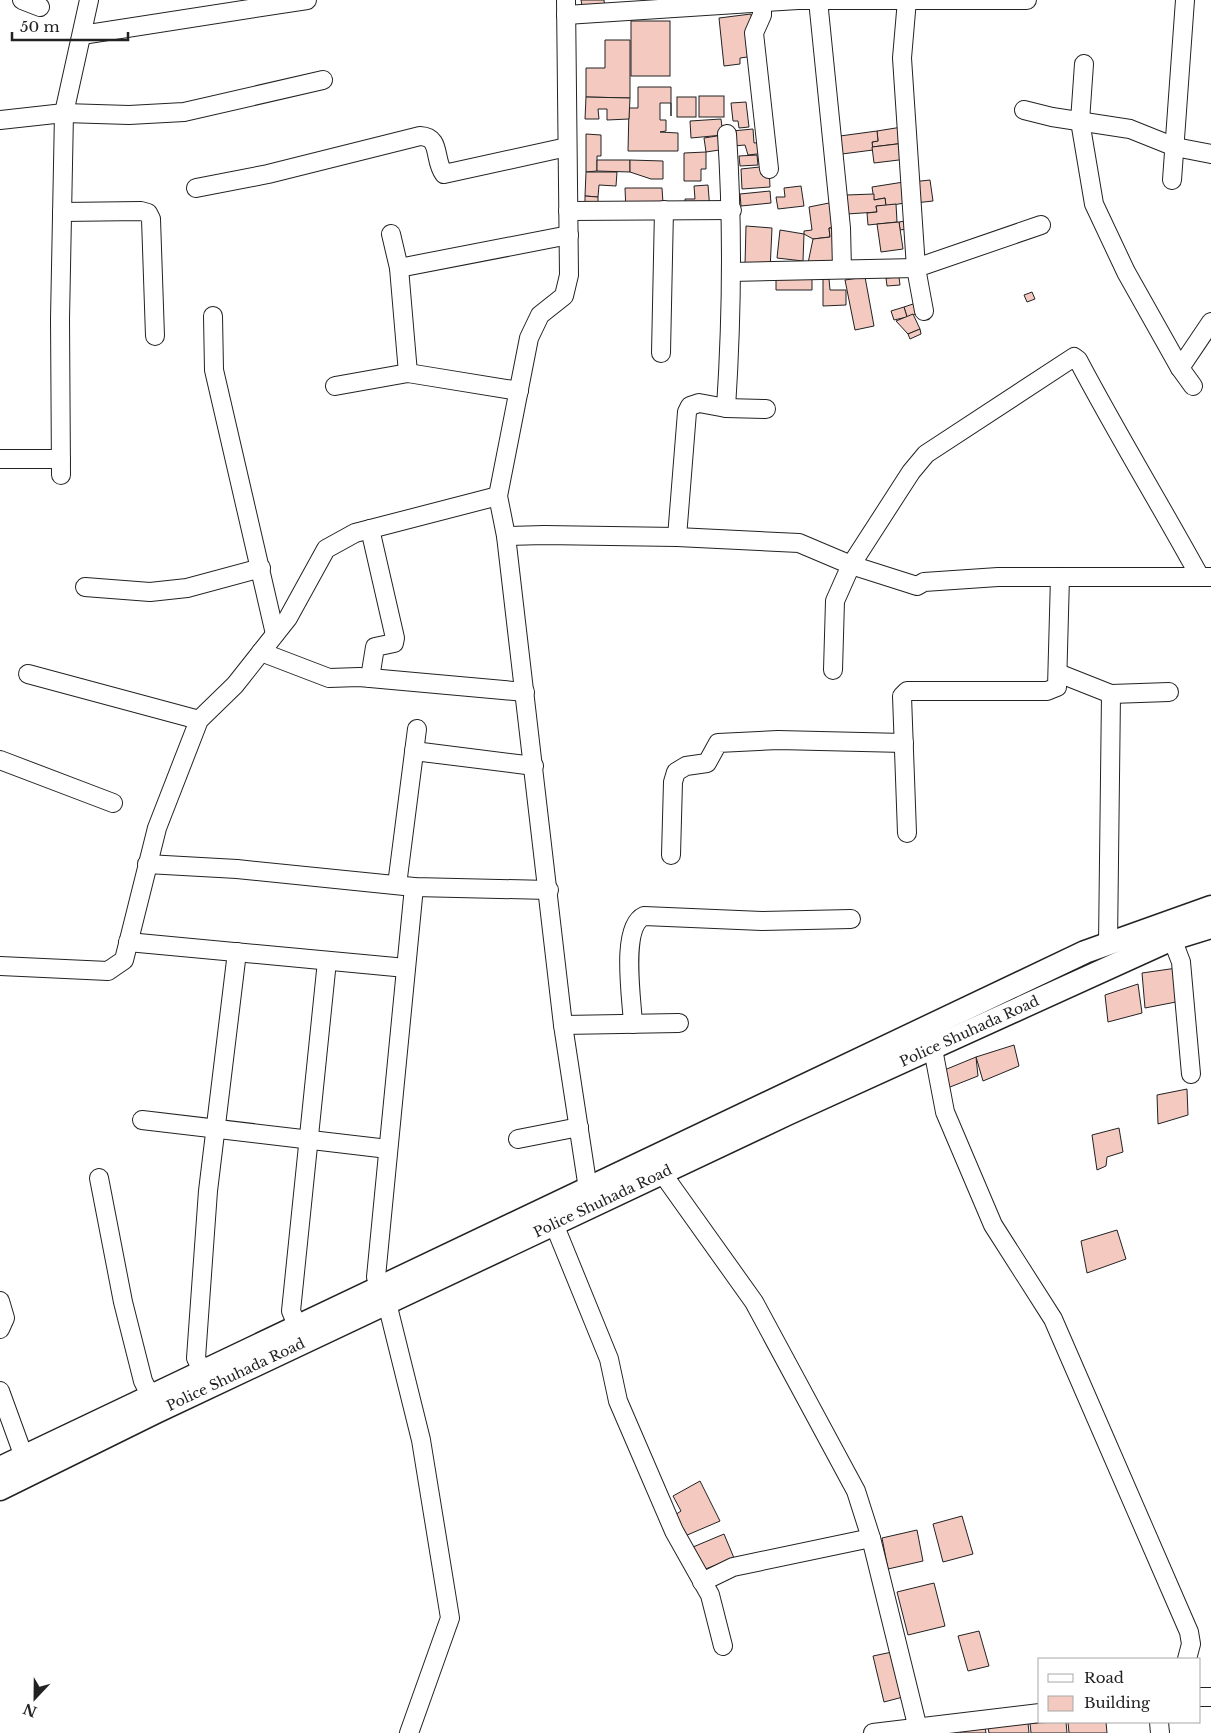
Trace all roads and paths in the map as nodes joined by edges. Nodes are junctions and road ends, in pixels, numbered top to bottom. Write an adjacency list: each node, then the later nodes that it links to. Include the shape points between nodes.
1 (22, 0): 11 (street)
2 (89, 0): 13 (street)
3 (307, 0): 13 (street)
4 (798, 0): 5 (street); 10 (street)
5 (818, 0): 6 (street); 36 (street, via 840,218)
6 (907, 0): 7 (street); 35 (street, via 902,58)
7 (990, 0): 8 (street)
8 (1027, 0)
9 (1185, 0): 22 (street)
10 (762, 3): 12 (street); 24 (street, via 762,15 754,33)
11 (40, 7)
12 (566, 8): 21 (street)
13 (82, 35): 17 (street)
14 (1084, 64): 19 (street)
15 (323, 80): 17 (street, via 184,112)
16 (1024, 110): 19 (street)
17 (64, 113): 18 (street); 30 (street)
18 (0, 120)
19 (1080, 121): 22 (street, via 1130,129); 43 (street, via 1094,204 1126,272)
20 (727, 134): 28 (street)
21 (568, 147): 26 (street, via 444,174 439,168 434,140 420,136 268,174); 29 (street)
22 (1175, 147): 23 (street); 25 (street)
23 (1211, 154)
24 (768, 169)
25 (1172, 180)
26 (196, 188)
27 (664, 210): 28 (street); 29 (street); 42 (street)
28 (732, 210): 37 (street)
29 (568, 211): 33 (street)
30 (62, 212): 41 (street, via 148,213 151,219); 50 (street, via 61,467)
31 (1040, 225): 35 (street)
32 (391, 234): 34 (street)
33 (568, 235): 34 (street); 47 (street, via 569,275 564,296 540,315 529,338)
34 (399, 268): 44 (street)
35 (916, 268): 36 (street); 38 (street)
36 (842, 269): 37 (street)
37 (731, 272): 48 (street)
38 (924, 311)
39 (213, 316): 56 (street, via 214,370)
40 (1211, 322): 43 (street)
41 (155, 336)
42 (661, 354)
43 (1180, 368): 46 (street)
44 (408, 373): 45 (street); 47 (street)
45 (335, 386)
46 (1193, 386)
47 (519, 391): 51 (street)
48 (726, 408): 49 (street); 54 (street, via 699,404 690,406 687,412)
49 (766, 410)
50 (0, 459)
51 (498, 496): 52 (street); 53 (street)
52 (370, 529): 60 (street, via 355,533 326,549 288,618); 65 (street, via 395,638 394,643 388,646 375,647)
53 (506, 536): 54 (street); 66 (street)
54 (677, 536): 55 (street, via 799,543)
55 (852, 564): 57 (street, via 916,586 924,582 998,577); 58 (street, via 926,454 1074,357 1116,433); 62 (street, via 835,601)
56 (261, 568): 59 (street, via 187,588 150,592); 60 (street)
57 (1060, 577): 58 (street); 63 (street)
58 (1205, 577)
59 (85, 587)
60 (275, 634): 61 (street)
61 (261, 652): 65 (street, via 329,678); 69 (street, via 235,685)
62 (833, 670)
63 (1058, 673): 68 (street); 71 (street, via 1057,688 1047,691 907,691 902,696)
64 (28, 674): 69 (street)
65 (370, 678): 66 (street)
66 (525, 692): 74 (street)
67 (1169, 692): 68 (street)
68 (1111, 694): 86 (street)
69 (199, 720): 78 (street)
70 (417, 729): 72 (street)
71 (904, 743): 76 (street); 77 (street, via 778,740 718,744 707,763 686,766 676,772)
72 (414, 751): 74 (street); 79 (street)
73 (0, 760): 75 (street)
74 (534, 766): 80 (street)
75 (112, 803)
76 (907, 834)
77 (671, 855)
78 (146, 864): 79 (street, via 237,869); 85 (street)
79 (405, 886): 80 (street); 90 (street)
80 (549, 890): 93 (street)
81 (1211, 907): 84 (main road, Police Shuhada Road)
82 (850, 919): 91 (street, via 762,921 644,916 637,919 632,928 629,949)
83 (1211, 927): 84 (main road, Police Shuhada Road)
84 (1169, 931): 86 (main road, Police Shuhada Road); 94 (main road, Police Shuhada Road); 95 (street, via 1181,962)
85 (128, 942): 87 (street); 89 (street, via 124,960 108,971)
86 (1108, 944): 96 (main road, Police Shuhada Road, via 1086,952)
87 (237, 952): 88 (street); 99 (street)
88 (327, 960): 90 (street); 100 (street)
89 (0, 966)
90 (406, 968): 102 (street)
91 (633, 1024): 92 (street); 93 (street)
92 (678, 1024)
93 (563, 1025): 98 (street)
94 (933, 1049): 96 (main road, Police Shuhada Road); 121 (street, via 945,1112 993,1225 1057,1328 1189,1632 1191,1644)
95 (1191, 1074)
96 (782, 1106): 103 (main road, Police Shuhada Road); 105 (main road, Police Shuhada Road)
97 (142, 1120): 99 (street)
98 (579, 1127): 101 (street); 105 (street)
99 (215, 1128): 100 (street); 112 (street, via 196,1358)
100 (308, 1139): 102 (street); 110 (street, via 291,1311)
101 (518, 1139)
102 (388, 1149): 108 (street, via 376,1277)
103 (662, 1173): 106 (main road, Police Shuhada Road); 118 (street, via 754,1302 856,1491)
104 (99, 1178): 114 (street, via 123,1302 143,1381)
105 (588, 1190): 107 (main road, Police Shuhada Road)
106 (554, 1224): 107 (main road, Police Shuhada Road); 119 (street, via 609,1359 622,1410 674,1531)
107 (408, 1284): 108 (main road, Police Shuhada Road)
108 (383, 1295): 110 (main road, Police Shuhada Road); 117 (main road, Police Shuhada Road); 124 (street, via 420,1440 450,1618)
109 (0, 1301): 111 (street, via 5,1318)
110 (297, 1325): 112 (main road, Police Shuhada Road)
111 (0, 1328)
112 (202, 1371): 114 (main road, Police Shuhada Road)
113 (0, 1391): 115 (street)
114 (150, 1396): 115 (main road, Police Shuhada Road)
115 (24, 1457): 116 (main road, Police Shuhada Road)
116 (0, 1468)
117 (0, 1489)
118 (870, 1538): 119 (street, via 733,1567); 123 (street)
119 (702, 1582): 120 (street, via 710,1595)
120 (723, 1646)
121 (1187, 1658)
122 (1038, 1713): 123 (street)
123 (919, 1730): 125 (street)
124 (409, 1733)
125 (873, 1733)

